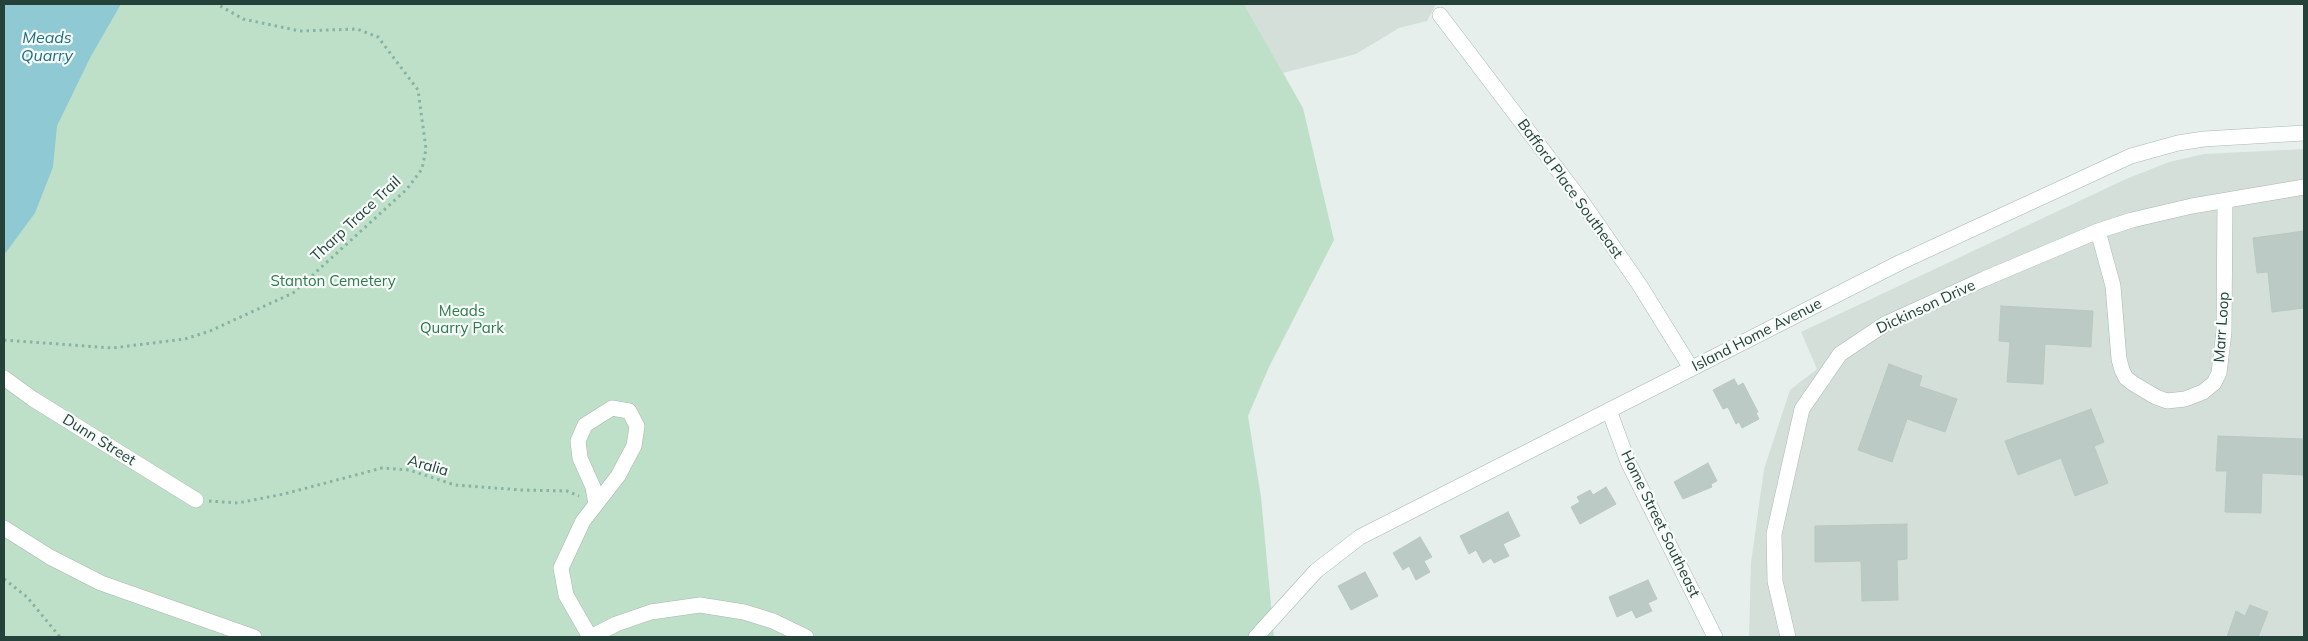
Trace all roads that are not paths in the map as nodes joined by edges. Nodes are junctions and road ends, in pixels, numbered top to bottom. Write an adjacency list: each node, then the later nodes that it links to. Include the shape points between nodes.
1 (1440, 16): 6 (street, Bafford Place Southeast, via 1580,199 1640,284)
2 (2304, 133): 6 (street, Island Home Avenue, via 2204,139 2131,156 1901,262)
3 (2304, 188): 4 (street, Dickinson Drive)
4 (2225, 201): 5 (street, Dickinson Drive, via 2161,212); 5 (street, Marr Loop, via 2224,332 2218,373 2214,383 2204,392 2186,399 2167,401 2126,378 2119,359 2113,286)
5 (2098, 232): 17 (street, Dickinson Drive, via 1885,324 1840,354 1802,409 1774,534 1775,581)
6 (1691, 368): 8 (street, Island Home Avenue)
7 (4, 378): 9 (street, Dunn Street)
8 (1608, 410): 15 (street, Island Home Avenue, via 1398,516 1348,545 1300,586); 16 (street, Home Street Southeast, via 1628,462)
9 (196, 500)
10 (596, 504): 10 (street, via 618,476 634,446 637,426 629,411 612,408 585,425 578,442 580,458 593,487); 13 (street, via 583,521 561,568 566,595)
11 (4, 528): 12 (street, via 50,558 100,583)
12 (254, 637)
13 (591, 637): 14 (street, via 651,612 700,605 744,612)
14 (806, 637)
15 (1256, 637)
16 (1715, 637)
17 (1788, 637)

